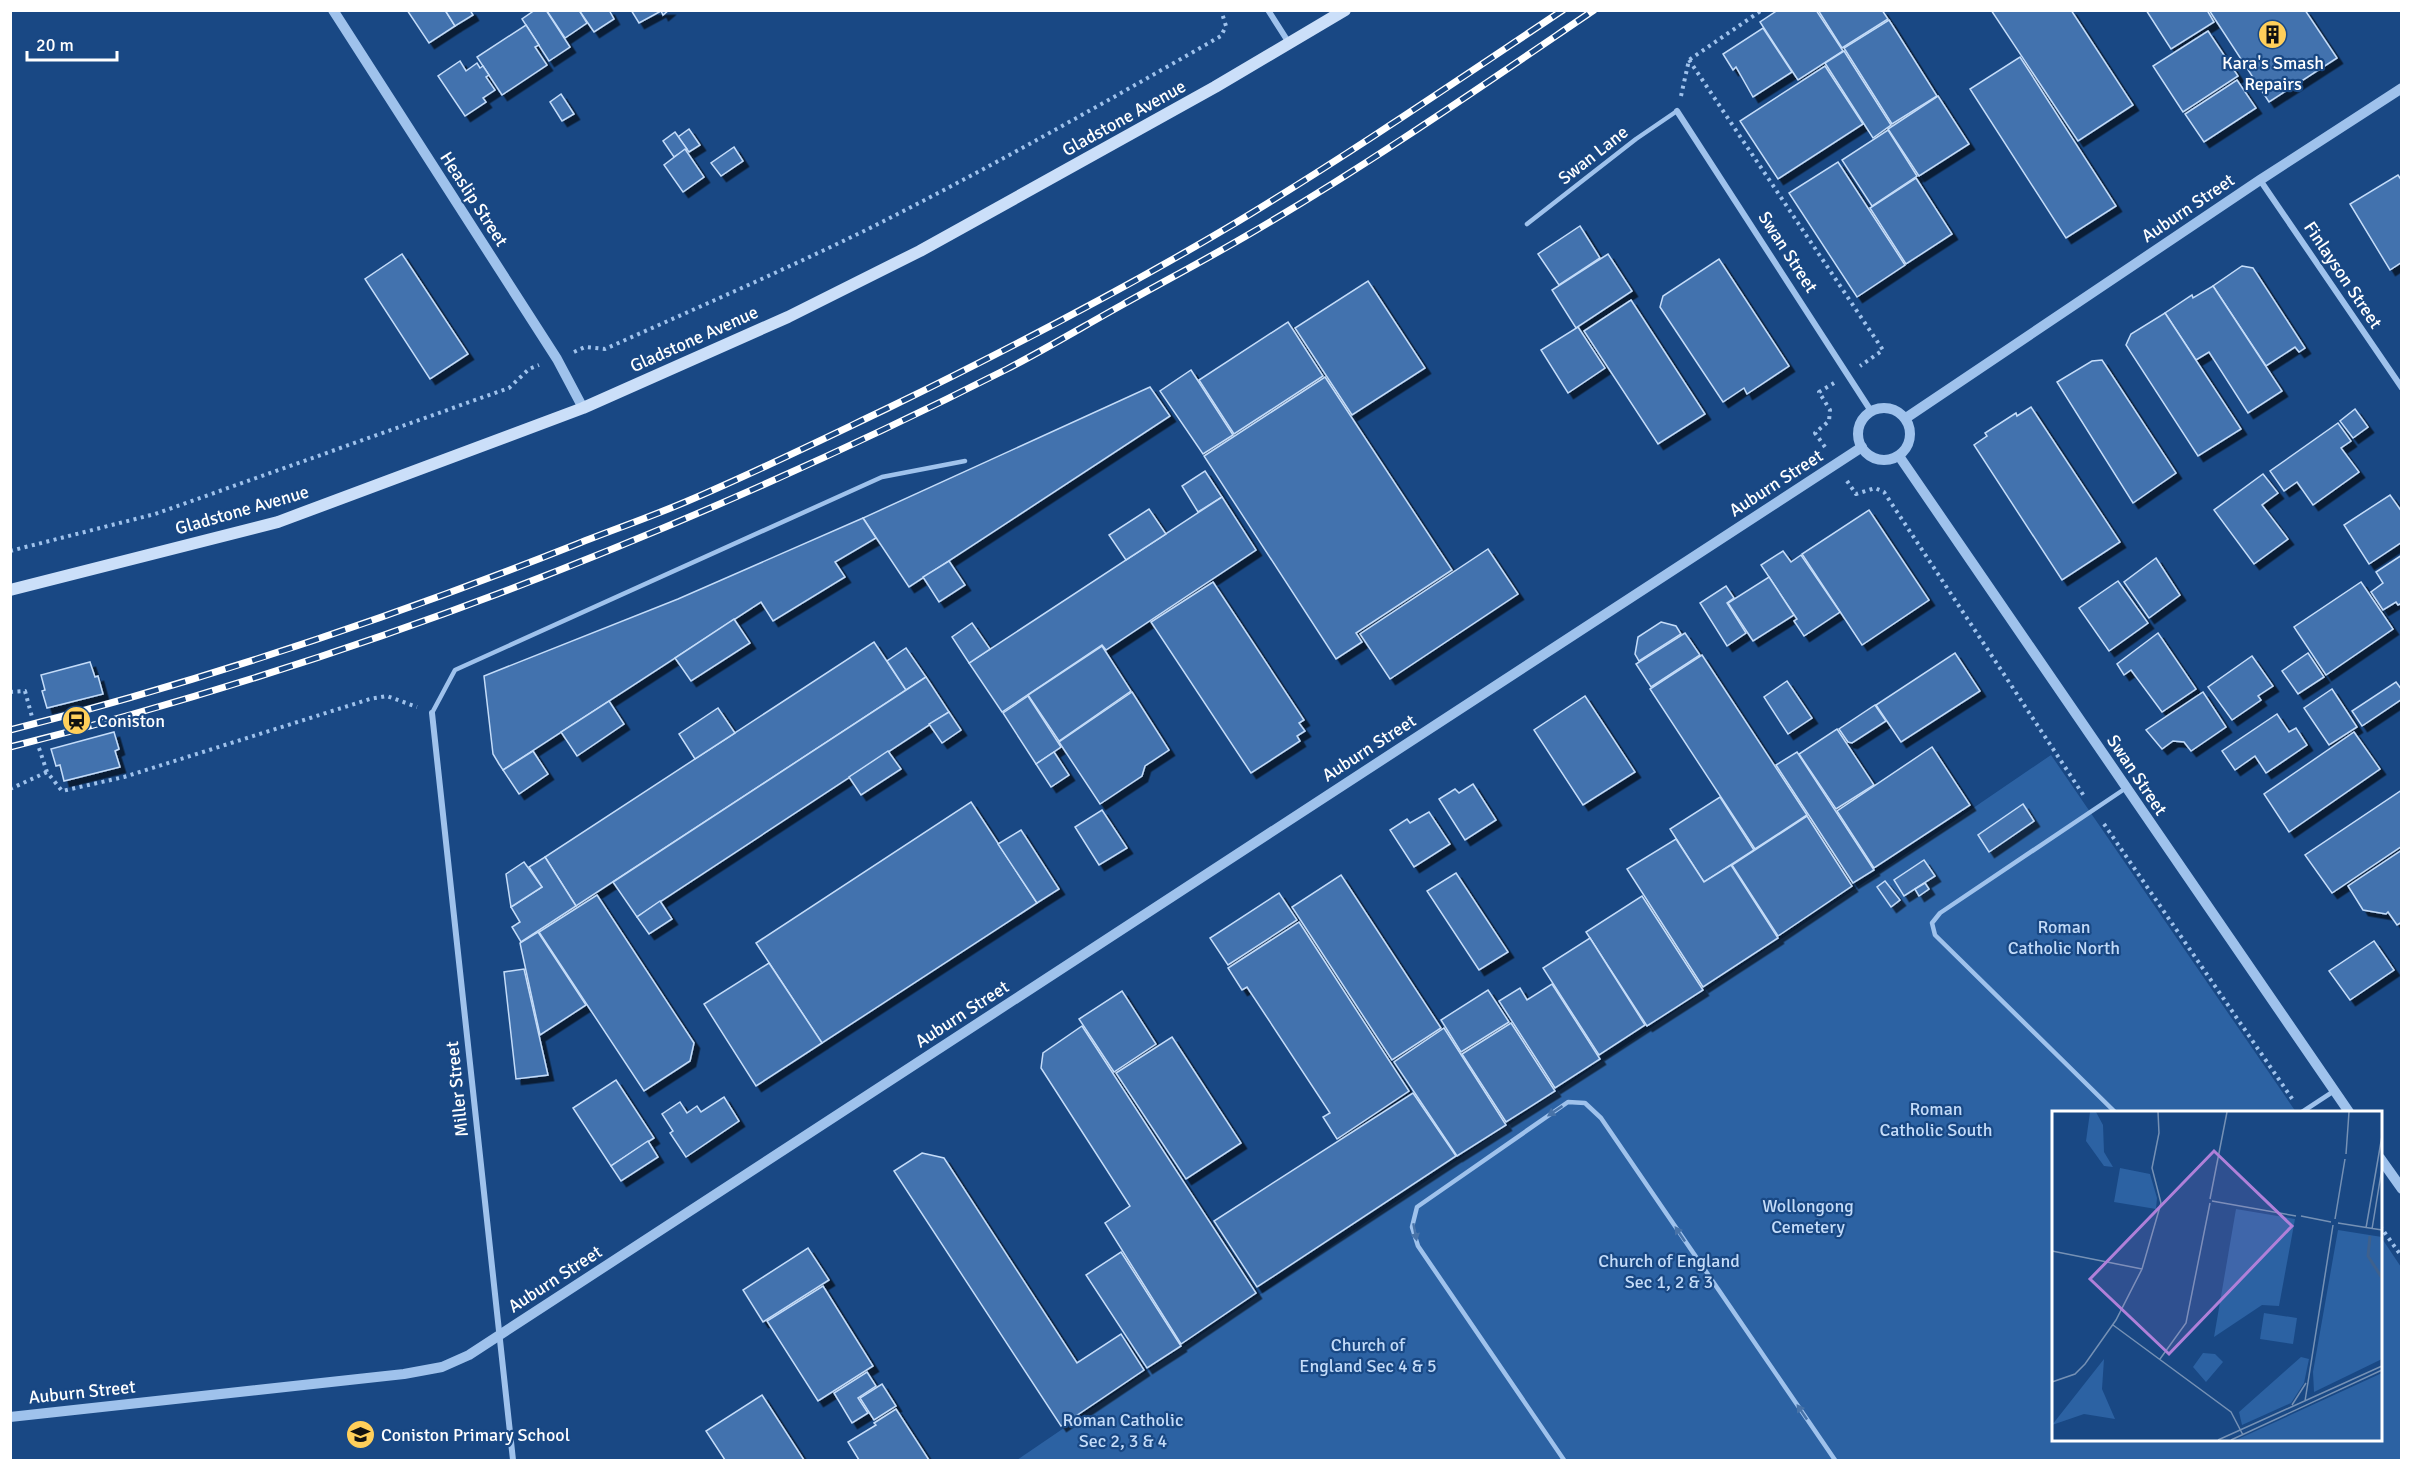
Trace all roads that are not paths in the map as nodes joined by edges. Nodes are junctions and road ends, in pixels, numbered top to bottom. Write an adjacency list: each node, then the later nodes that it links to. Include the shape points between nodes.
1 (333, 10): 10 (street, Heaslip Street, via 557,359)
2 (1268, 10): 4 (street)
3 (1345, 10): 4 (main road, Gladstone Avenue)
4 (1290, 43): 10 (main road, Gladstone Avenue, via 911,256 788,317)
5 (2402, 88): 7 (street, Auburn Street)
6 (1677, 111): 8 (lane, Swan Lane); 11 (street, Swan Street)
7 (2260, 180): 9 (street, Finlayson Street); 12 (street, Auburn Street)
8 (1527, 224)
9 (2402, 388)
10 (583, 408): 16 (main road, Gladstone Avenue, via 278,522)
11 (1871, 411): 12 (street, via 1891,408); 13 (street, via 1858,430)
12 (1905, 418): 14 (street, via 1910,426 1910,443)
13 (1862, 447): 14 (street, via 1874,458); 25 (street, Auburn Street)
14 (1899, 456): 18 (street, Swan Street)
15 (965, 461): 17 (lane, via 882,477 455,670)
16 (10, 590)
17 (432, 713): 25 (street, Miller Street)
18 (2126, 788): 19 (street, Swan Street); 20 (lane, via 1940,913 1932,923 1935,935)
19 (2334, 1091): 21 (lane); 22 (street, Swan Street)
20 (2113, 1111)
21 (2305, 1111)
22 (2348, 1111)
23 (2382, 1161): 24 (street)
24 (2402, 1189)
25 (498, 1336): 26 (street, Auburn Street, via 442,1367 404,1374); 27 (street, Miller Street)
26 (10, 1417)
27 (513, 1461)
28 (1564, 1461): 29 (lane, one-way to 28, via 1600,1118 1585,1103 1568,1102 1416,1207 1412,1227 1418,1246)
29 (1835, 1461)

